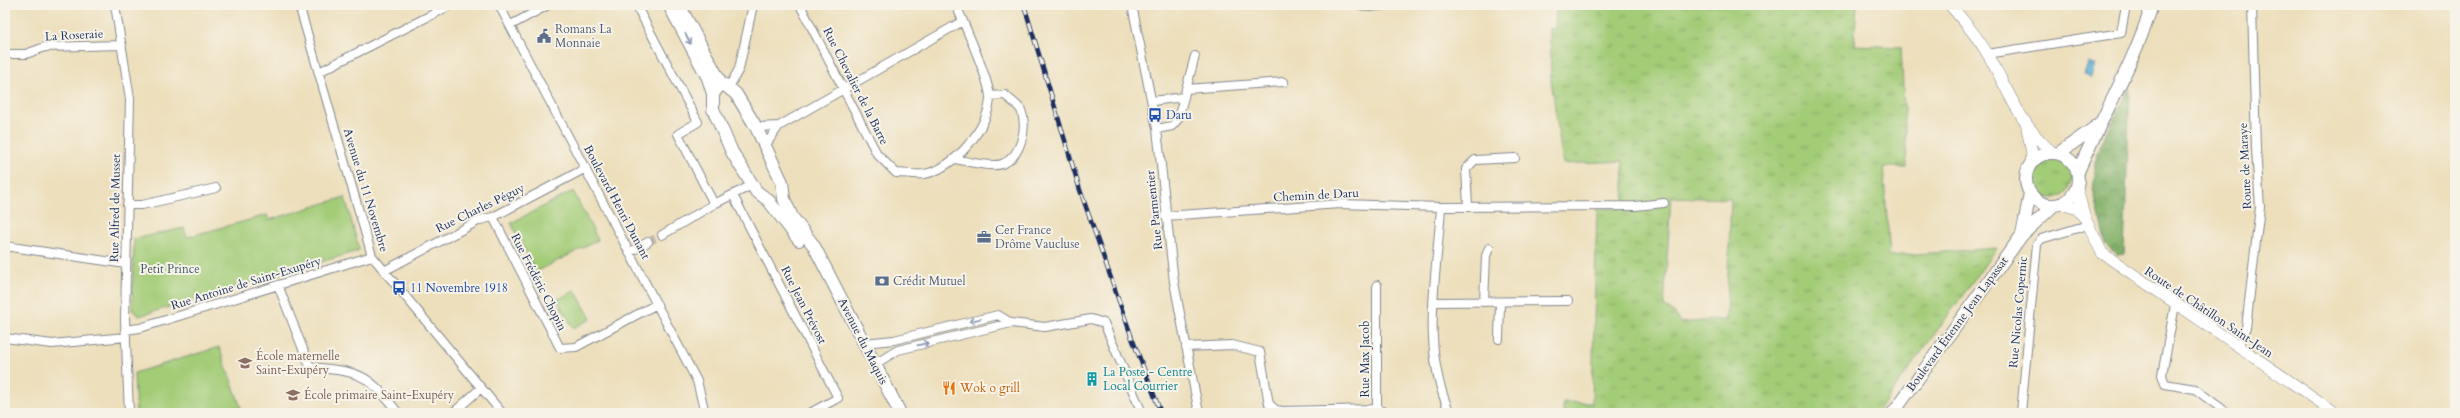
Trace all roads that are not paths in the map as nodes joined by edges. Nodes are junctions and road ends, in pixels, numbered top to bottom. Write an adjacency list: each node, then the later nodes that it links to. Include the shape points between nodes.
1 (115, 5): 22 (street, Rue Alfred de Musset)
2 (299, 5): 26 (street, Avenue du 11 Novembre)
3 (451, 5): 19 (street)
4 (499, 5): 21 (street, Boulevard Henri Dunant)
5 (548, 5): 21 (street)
6 (636, 5): 53 (street, via 698,122 678,134)
7 (669, 5): 28 (main road, Avenue du Maquis, one-way to 28, via 708,78)
8 (679, 5): 28 (main road, Avenue du Maquis)
9 (753, 5): 28 (street, via 739,69)
10 (800, 5): 29 (street, Rue Chevalier de la Barre)
11 (956, 5): 20 (street)
12 (1132, 5): 32 (street, Rue Parmentier)
13 (1360, 5): 14 (street)
14 (1386, 5)
15 (1950, 5): 24 (street, via 1974,33)
16 (2126, 5): 24 (street, via 2121,34)
17 (2152, 5): 33 (main road, via 2136,53)
18 (2252, 5): 86 (street, Route de Maraye, via 2260,207 2246,328)
19 (437, 8): 26 (street)
20 (963, 20): 29 (street); 31 (street)
21 (511, 25): 43 (street, Boulevard Henri Dunant)
22 (122, 45): 23 (street, La Roseraie, via 44,47 26,54); 54 (street, Rue Alfred de Musset, via 130,99)
23 (5, 54)
24 (1987, 54): 36 (street)
25 (1195, 56): 30 (street)
26 (319, 72): 67 (street, Avenue du 11 Novembre)
27 (1284, 82): 30 (street)
28 (725, 87): 35 (main road, Avenue du Maquis, via 736,94); 45 (main road, Avenue du Maquis, via 713,109)
29 (844, 89): 34 (street); 40 (street, Rue Chevalier de la Barre, via 877,154 896,173 924,174 947,166)
30 (1185, 93): 32 (street); 37 (street, via 1178,119 1172,126)
31 (990, 96): 40 (street, Rue Chevalier de la Barre, via 989,109 976,134); 40 (street, via 1005,95 1020,110 1024,133 1018,151 1001,164 977,163)
32 (1152, 101): 37 (street, Rue Parmentier)
33 (2098, 125): 39 (main road); 44 (main road)
34 (779, 126): 35 (street); 38 (street)
35 (756, 128): 38 (main road, Avenue du Maquis)
36 (2027, 128): 39 (street); 42 (street, via 2032,153)
37 (1157, 129): 58 (street, Rue Parmentier)
38 (765, 146): 48 (main road, Avenue du Maquis, via 782,182)
39 (2055, 153): 42 (main road, via 2036,158); 44 (main road, via 2071,160)
40 (955, 158)
41 (1515, 158): 56 (street, via 1475,160 1466,168)
42 (2031, 164): 49 (main road, via 2026,177)
43 (586, 168): 59 (street, Rue Charles Péguy); 66 (street, Boulevard Henri Dunant)
44 (2078, 172): 47 (main road)
45 (752, 185): 50 (street); 51 (main road, Avenue du Maquis)
46 (216, 188): 54 (street, via 142,205)
47 (2077, 188): 55 (main road, via 2068,200); 60 (street, Route de Châtillon Saint-Jean)
48 (782, 191): 51 (main road, via 775,198); 69 (main road, Avenue du Maquis, via 792,217 814,246)
49 (2030, 193): 55 (main road, via 2036,200); 62 (main road, Boulevard Étienne Jean Lapassat)
50 (733, 194): 53 (street); 97 (street, Rue Jean Prévost, via 838,398)
51 (768, 200): 69 (main road, Avenue du Maquis, via 810,255)
52 (1664, 203): 56 (street, Chemin de Daru, via 1635,206)
53 (714, 204): 61 (street)
54 (127, 205): 68 (street, Rue Alfred de Musset)
55 (2058, 205): 60 (street, Route de Châtillon Saint-Jean, via 2077,209); 62 (main road, Boulevard Étienne Jean Lapassat)
56 (1468, 206): 57 (street, Chemin de Daru)
57 (1441, 207): 58 (street, Chemin de Daru, via 1340,204); 74 (street)
58 (1165, 216): 85 (street, Rue Parmentier)
59 (493, 217): 70 (street, Rue Charles Péguy, via 480,220); 77 (street, Rue Frédéric Chopin, via 560,348 576,346)
60 (2086, 221): 78 (street, Route de Châtillon Saint-Jean, via 2102,253); 104 (street, Rue Nicolas Copernic, via 2041,239 2037,244)
61 (662, 235)
62 (2022, 235): 103 (main road, Boulevard Étienne Jean Lapassat)
63 (648, 242): 66 (street)
64 (5, 246): 68 (street)
65 (1489, 248): 75 (street, via 1486,256)
66 (630, 252): 77 (street, Boulevard Henri Dunant)
67 (372, 256): 70 (street, Avenue du 11 Novembre); 71 (street, Rue Antoine de Saint-Exupéry)
68 (126, 264): 80 (street, Rue Alfred de Musset)
69 (825, 269): 84 (main road, Avenue du Maquis)
70 (384, 271): 89 (street, Avenue du 11 Novembre)
71 (278, 285): 80 (street, Rue Antoine de Saint-Exupéry); 93 (street, via 310,367 349,371 364,377 379,388)
72 (1377, 285): 90 (street, Rue Max Jacob)
73 (1568, 301): 76 (street, via 1515,300)
74 (1433, 302): 75 (street); 102 (street, via 1433,346)
75 (1484, 302): 76 (street)
76 (1500, 303): 82 (street)
77 (657, 304): 96 (street, Boulevard Henri Dunant, via 697,381)
78 (2175, 305): 86 (street, Route de Châtillon Saint-Jean); 105 (street, via 2162,375 2165,384 2195,389 2222,409)
79 (1011, 323): 83 (street, one-way to 83, via 998,315); 87 (street, one-way to 79); 99 (street, via 1046,327 1092,319 1104,322)
80 (126, 333): 81 (street, Rue Antoine de Saint-Exupéry, via 52,344); 92 (street, Rue Alfred de Musset)
81 (5, 338)
82 (1498, 338)
83 (894, 340): 84 (street); 87 (street)
84 (864, 343): 88 (main road, Avenue du Maquis)
85 (1186, 347): 90 (street, Rue Max Jacob, via 1232,345 1260,352 1269,404 1276,410); 100 (street, Rue Parmentier)
86 (2238, 347): 91 (street, Route de Châtillon Saint-Jean)
87 (898, 350): 88 (street)
88 (875, 364): 98 (main road, Avenue du Maquis)
89 (481, 388): 94 (street); 95 (street, Avenue du 11 Novembre)
90 (1377, 409): 101 (street)
91 (2329, 411)
92 (129, 413)
93 (398, 413)
94 (452, 413)
95 (502, 413)
96 (705, 413)
97 (810, 413)
98 (900, 413)
99 (1142, 413)
100 (1199, 413)
101 (1388, 413)
102 (1448, 413)
103 (1893, 413)
104 (2021, 413)
105 (2222, 413)

